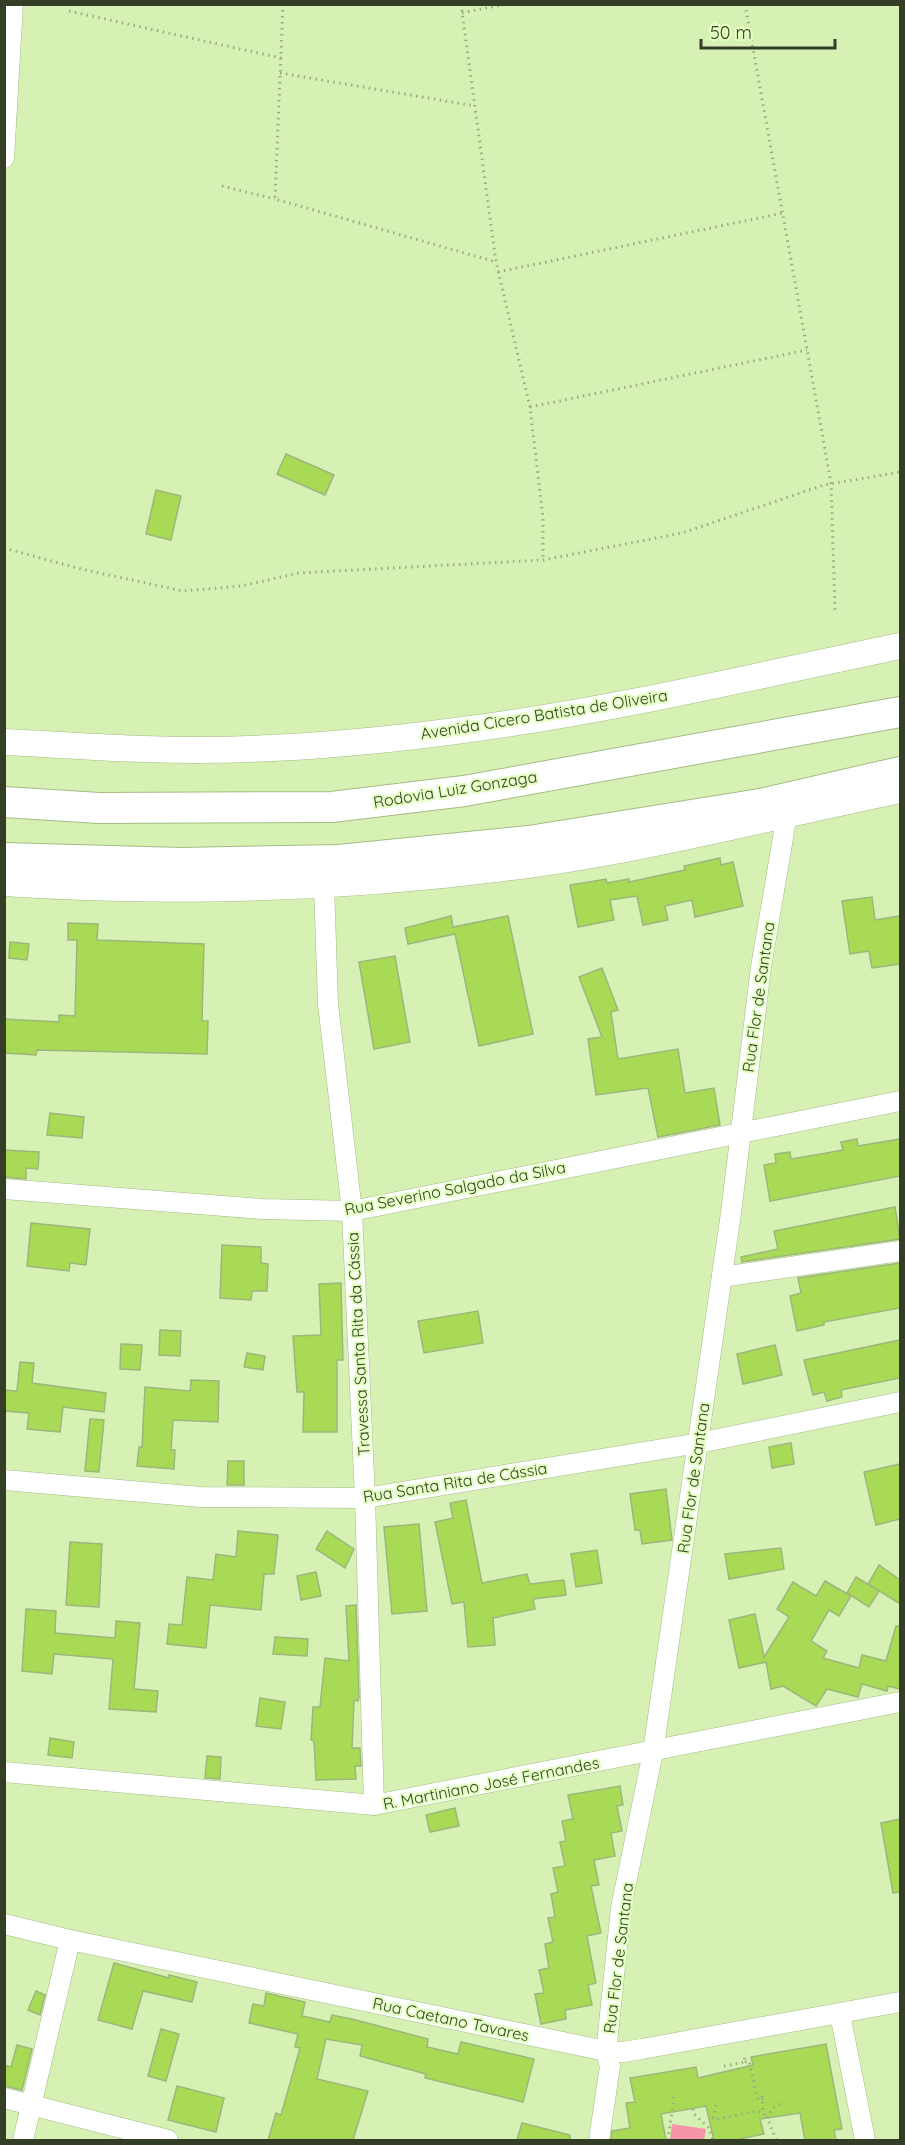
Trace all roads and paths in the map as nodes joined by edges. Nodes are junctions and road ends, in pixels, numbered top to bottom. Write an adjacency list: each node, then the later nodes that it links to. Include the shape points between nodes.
1 (13, 4): 8 (street)
2 (283, 4): 9 (path)
3 (461, 4): 7 (path)
4 (506, 4): 7 (path)
5 (745, 4): 16 (path)
6 (69, 12): 9 (path)
7 (462, 13): 11 (path)
8 (8, 38): 12 (street)
9 (280, 58): 10 (path)
10 (280, 73): 11 (path); 15 (path)
11 (475, 106): 17 (path)
12 (5, 126): 13 (street)
13 (4, 158)
14 (222, 186): 15 (path)
15 (275, 199): 17 (path)
16 (783, 213): 18 (path); 19 (path)
17 (496, 262): 18 (path)
18 (498, 272): 20 (path)
19 (807, 350): 20 (path); 22 (path)
20 (530, 407): 24 (path, via 543,518)
21 (900, 472): 22 (path)
22 (831, 483): 24 (path, via 682,533); 25 (path)
23 (4, 548): 24 (path, via 183,591 241,586 299,573)
24 (543, 560)
25 (835, 609)
26 (900, 646): 28 (main road, Avenida Cicero Batista de Oliveira, via 557,715 351,742 147,749)
27 (900, 712): 31 (highway, Rodovia Luiz Gonzaga, via 464,791 332,807 99,808)
28 (4, 742)
29 (900, 772): 33 (highway, via 760,804 552,837 339,860 181,863)
30 (900, 790): 32 (main road)
31 (4, 802)
32 (787, 814): 35 (main road, via 505,868); 37 (street, Rua Flor de Santana, via 760,967)
33 (4, 858)
34 (4, 884): 35 (main road, via 206,890)
35 (324, 885): 39 (street, Travessa Santa Rita da Cássia, via 328,1004)
36 (900, 1101): 37 (street, Rua Severino Salgado da Silva)
37 (741, 1131): 39 (street, Rua Severino Salgado da Silva); 41 (street, Rua Flor de Santana)
38 (4, 1189): 39 (street, Rua Severino Salgado da Silva, via 262,1209)
39 (352, 1211): 45 (street, Travessa Santa Rita da Cássia)
40 (900, 1251): 41 (street)
41 (722, 1277): 43 (street, Rua Flor de Santana)
42 (900, 1402): 43 (street, Rua Santa Rita de Cássia)
43 (699, 1443): 45 (street, Rua Santa Rita de Cássia); 47 (street, Rua Flor de Santana)
44 (4, 1480): 45 (street, Rua Santa Rita de Cássia, via 201,1497)
45 (365, 1498): 49 (street, Travessa Santa Rita da Cássia)
46 (900, 1702): 47 (street, R. Martiniano José Fernandes)
47 (653, 1752): 49 (street, R. Martiniano José Fernandes); 54 (street, Rua Flor de Santana, via 621,1908)
48 (4, 1772): 49 (street, R. Martiniano José Fernandes)
49 (374, 1805)
50 (4, 1924): 51 (street, Rua Caetano Tavares)
51 (70, 1941): 54 (street, Rua Caetano Tavares); 61 (street)
52 (900, 2002): 53 (street, Rua Caetano Tavares)
53 (840, 2014): 54 (street, Rua Caetano Tavares, via 623,2052); 72 (street)
54 (606, 2051): 68 (street, Rua Flor de Santana, via 610,2066)
55 (744, 2053): 56 (path)
56 (745, 2062): 57 (path); 64 (path, via 749,2061 758,2100 763,2098)
57 (724, 2066)
58 (674, 2097): 69 (path)
59 (4, 2098): 61 (street)
60 (783, 2103): 65 (path, via 775,2106)
61 (29, 2104): 66 (street); 67 (street)
62 (716, 2105): 64 (path, via 713,2118 717,2119)
63 (693, 2109): 70 (path, via 711,2131)
64 (763, 2113): 65 (path)
65 (767, 2117): 71 (path)
66 (23, 2140)
67 (168, 2140)
68 (599, 2140)
69 (668, 2140)
70 (712, 2140)
71 (776, 2140)
72 (865, 2140)

